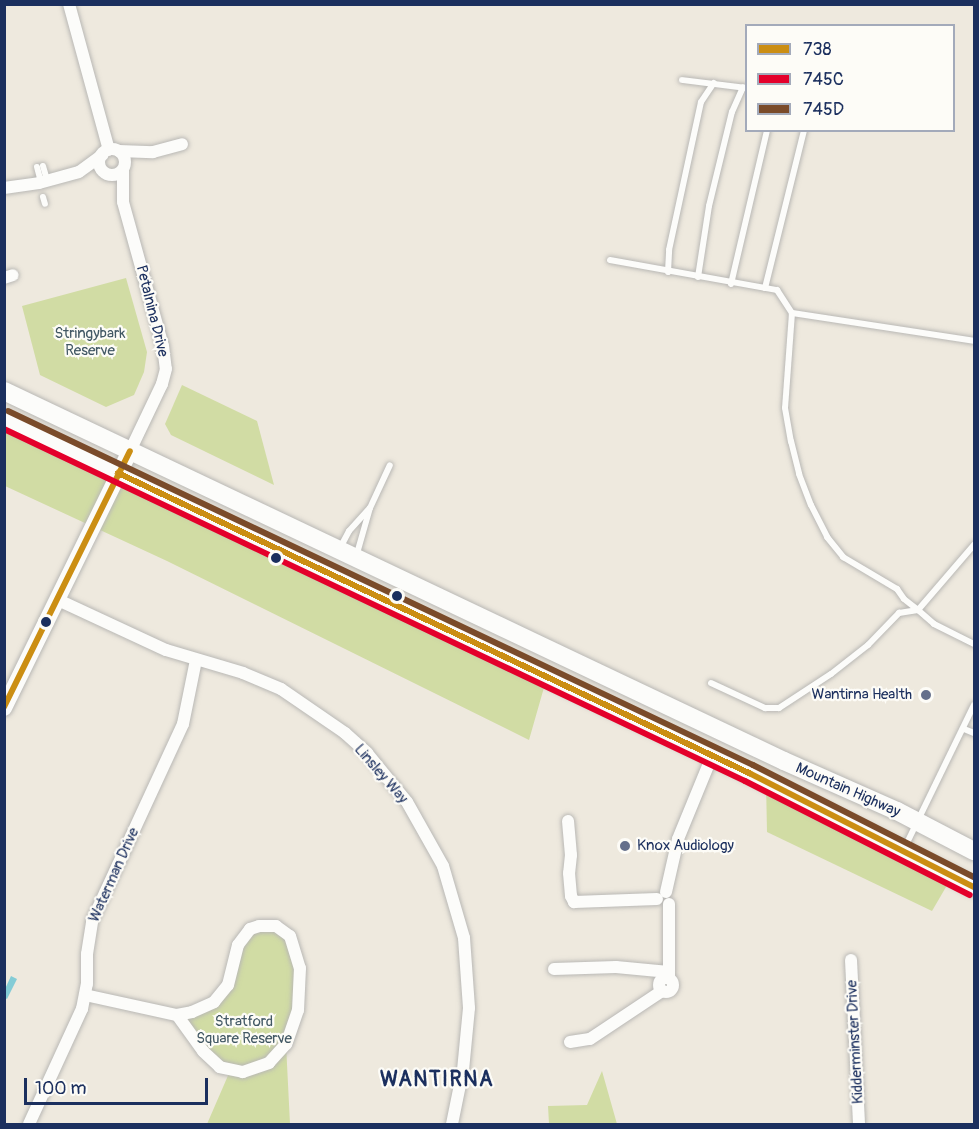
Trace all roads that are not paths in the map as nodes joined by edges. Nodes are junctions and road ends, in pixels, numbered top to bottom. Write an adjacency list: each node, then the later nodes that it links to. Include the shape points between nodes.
1 (69, 4): 8 (street)
2 (682, 80): 3 (lane)
3 (714, 82): 4 (lane); 18 (lane, via 701,102 672,232)
4 (745, 87): 19 (lane, via 732,112 709,207)
5 (767, 132): 20 (lane)
6 (804, 132): 21 (lane)
7 (182, 144): 9 (street)
8 (110, 152): 9 (street); 11 (street, via 125,161); 12 (street); 13 (street, via 100,163)
9 (153, 152): 11 (street)
10 (40, 166): 14 (lane)
11 (123, 169): 13 (street, via 116,174); 16 (street, Petalnina Drive)
12 (79, 172): 13 (street); 14 (street)
13 (106, 173): 16 (street, Petalnina Drive)
14 (44, 181): 15 (street)
15 (8, 189)
16 (123, 202): 26 (street, Petalnina Drive, via 166,369)
17 (610, 260): 18 (lane)
18 (668, 272): 19 (lane)
19 (698, 277): 20 (lane)
20 (731, 284): 21 (lane)
21 (765, 288): 22 (lane, via 777,290)
22 (792, 313): 23 (lane); 35 (lane, via 785,408 803,484 827,537 843,557 897,590)
23 (975, 341)
24 (4, 391): 26 (main road, Mountain Highway)
25 (4, 419): 28 (main road, Mountain Highway)
26 (130, 451): 28 (street); 31 (main road, Mountain Highway)
27 (390, 465): 29 (lane)
28 (118, 473): 33 (main road, Mountain Highway); 34 (street)
29 (370, 508): 31 (lane); 32 (lane)
30 (975, 545): 36 (lane)
31 (339, 549): 32 (main road, Mountain Highway); 33 (main road)
32 (356, 557): 33 (main road); 47 (main road, Mountain Highway)
33 (337, 576): 45 (main road, Mountain Highway)
34 (56, 599): 39 (street, Linsley Way); 42 (street)
35 (904, 599): 36 (lane); 37 (lane)
36 (918, 610): 37 (lane); 38 (lane, via 934,624)
37 (899, 613): 40 (lane, via 840,668 779,708 765,708)
38 (975, 644)
39 (196, 660): 55 (street, Waterman Drive, via 183,724 92,921); 59 (street, Linsley Way, via 263,681 320,713 367,753 407,801 426,833 455,902 468,971 467,1039)
40 (711, 683)
41 (975, 705): 43 (lane)
42 (4, 708)
43 (964, 729): 44 (lane); 47 (lane)
44 (975, 733)
45 (712, 756): 48 (main road, Mountain Highway); 51 (street, via 678,839)
46 (568, 821): 51 (street, via 574,902)
47 (919, 822): 48 (lane); 49 (main road, Mountain Highway)
48 (904, 849): 50 (main road, Mountain Highway)
49 (975, 851)
50 (975, 887)
51 (664, 898): 54 (street)
52 (851, 960): 60 (street, Kidderminster Drive)
53 (554, 969): 54 (street, via 616,967)
54 (669, 975): 57 (street, via 671,989 662,991 596,1036)
55 (86, 995): 56 (street); 58 (street, Waterman Drive)
56 (177, 1015): 56 (street, via 198,1010 219,997 231,979 240,939 250,929 270,925 290,936 300,968 298,1010 286,1044 269,1063 243,1072 220,1067)
57 (570, 1042)
58 (29, 1125)
59 (452, 1125)
60 (859, 1125)

